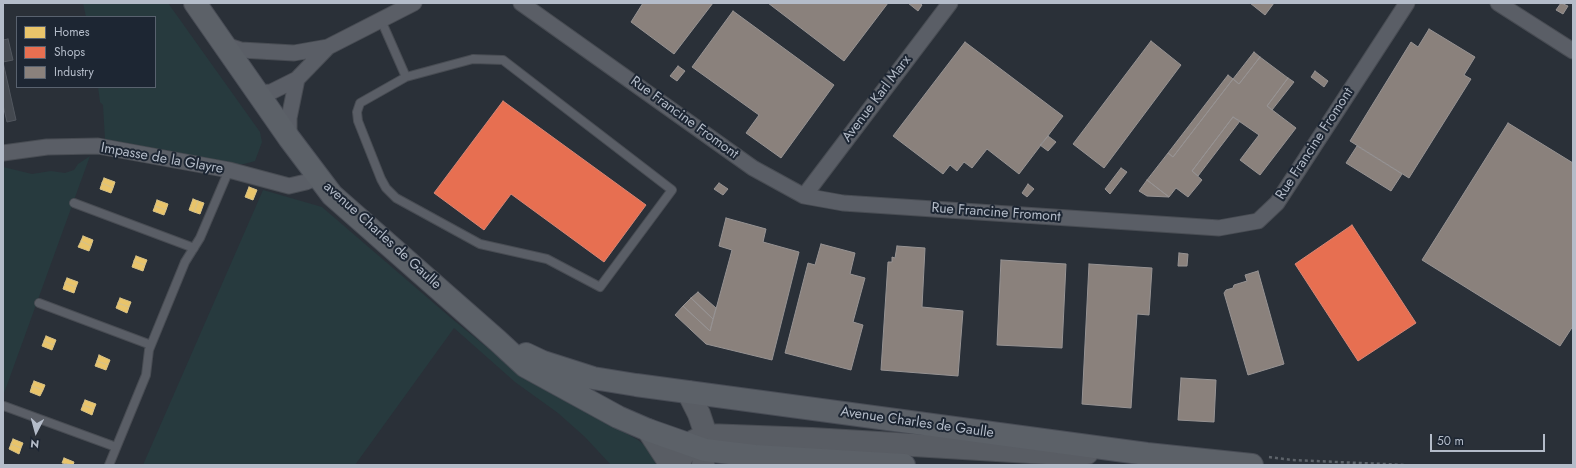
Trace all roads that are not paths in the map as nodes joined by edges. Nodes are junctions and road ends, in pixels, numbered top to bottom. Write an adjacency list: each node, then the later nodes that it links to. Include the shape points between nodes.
1 (195, 3): 8 (main road, avenue Charles de Gaulle)
2 (414, 3): 7 (street)
3 (950, 3): 18 (street, Avenue Karl Marx)
4 (1407, 3): 18 (street, Rue Francine Fromont, via 1277,203 1258,221 1220,228 842,203)
5 (1498, 3): 10 (street)
6 (524, 4): 18 (street, Rue Francine Fromont, via 753,168)
7 (381, 20): 9 (street); 11 (lane)
8 (223, 44): 9 (street, via 241,50 294,53); 13 (main road, avenue Charles de Gaulle)
9 (328, 47): 12 (street)
10 (1573, 50)
11 (406, 77): 11 (lane, via 473,59 503,60 672,190 600,287 547,259 480,244 396,198 381,179 358,121 357,112 360,103)
12 (297, 79): 13 (street, via 271,92); 14 (street, via 289,118)
13 (258, 93): 14 (main road, avenue Charles de Gaulle)
14 (289, 138): 17 (main road, avenue Charles de Gaulle)
15 (3, 154): 16 (street, Impasse de la Glayre, via 47,148 98,146)
16 (229, 170): 17 (street, Impasse de la Glayre, via 289,186); 20 (lane)
17 (318, 177): 22 (main road, avenue Charles de Gaulle, via 332,195)
18 (804, 196)
19 (74, 203): 20 (lane)
20 (194, 248): 23 (lane, via 185,262)
21 (39, 303): 23 (lane)
22 (498, 341): 24 (main road, avenue Charles de Gaulle, via 543,362 593,378); 26 (main road, avenue Charles de Gaulle, via 524,366)
23 (151, 345): 27 (lane, via 146,375)
24 (688, 392): 28 (street, via 699,414); 29 (main road, Avenue Charles de Gaulle)
25 (4, 406): 27 (lane)
26 (648, 430): 28 (main road, avenue Charles de Gaulle); 33 (street)
27 (116, 447): 32 (lane)
28 (700, 448): 29 (street, Avenue Charles de Gaulle, via 812,439 1047,453); 30 (main road); 34 (street)
29 (1146, 454): 31 (main road, Avenue Charles de Gaulle)
30 (746, 460): 35 (main road)
31 (1260, 461)
32 (109, 465)
33 (671, 465)
34 (678, 465)
35 (904, 465)

